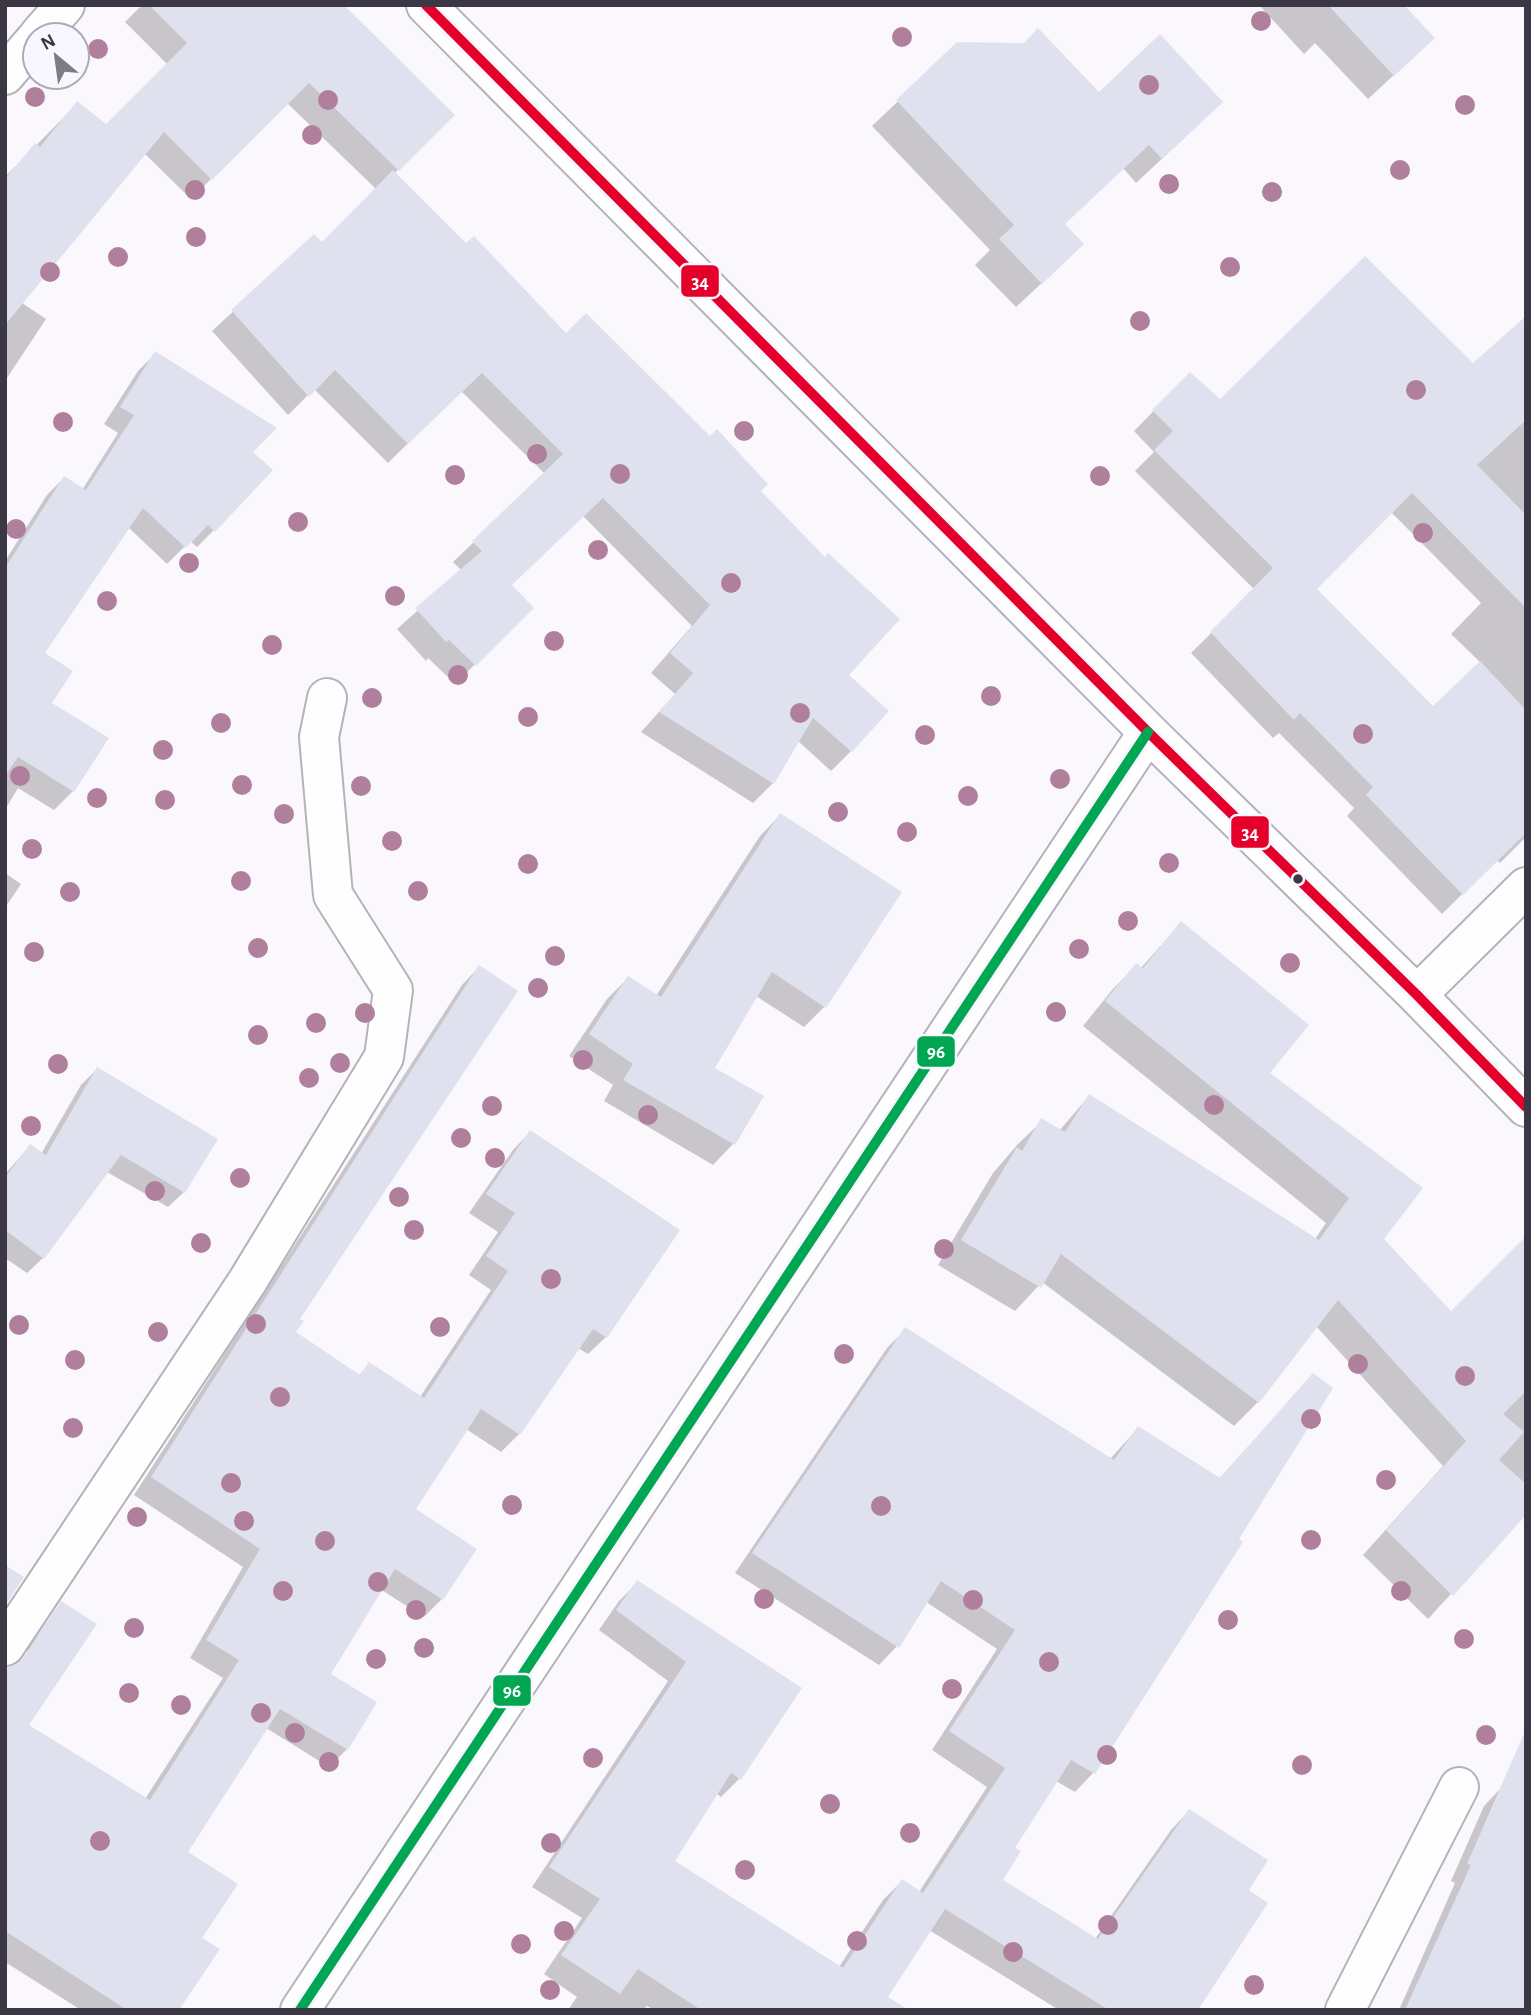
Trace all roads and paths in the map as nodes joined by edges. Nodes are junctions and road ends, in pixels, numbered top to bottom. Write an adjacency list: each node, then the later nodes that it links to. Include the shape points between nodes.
1 (65, 5): 3 (street)
2 (426, 5): 7 (street)
3 (51, 21)
4 (21, 56): 5 (street)
5 (5, 75)
6 (327, 698): 11 (street, via 319,737 333,895 393,990 384,1057 247,1282)
7 (1148, 732): 9 (street); 13 (street)
8 (1526, 887): 9 (street)
9 (1417, 995): 10 (street)
10 (1526, 1107)
11 (5, 1646)
12 (1459, 1787): 14 (street)
13 (300, 2010)
14 (1345, 2010)

